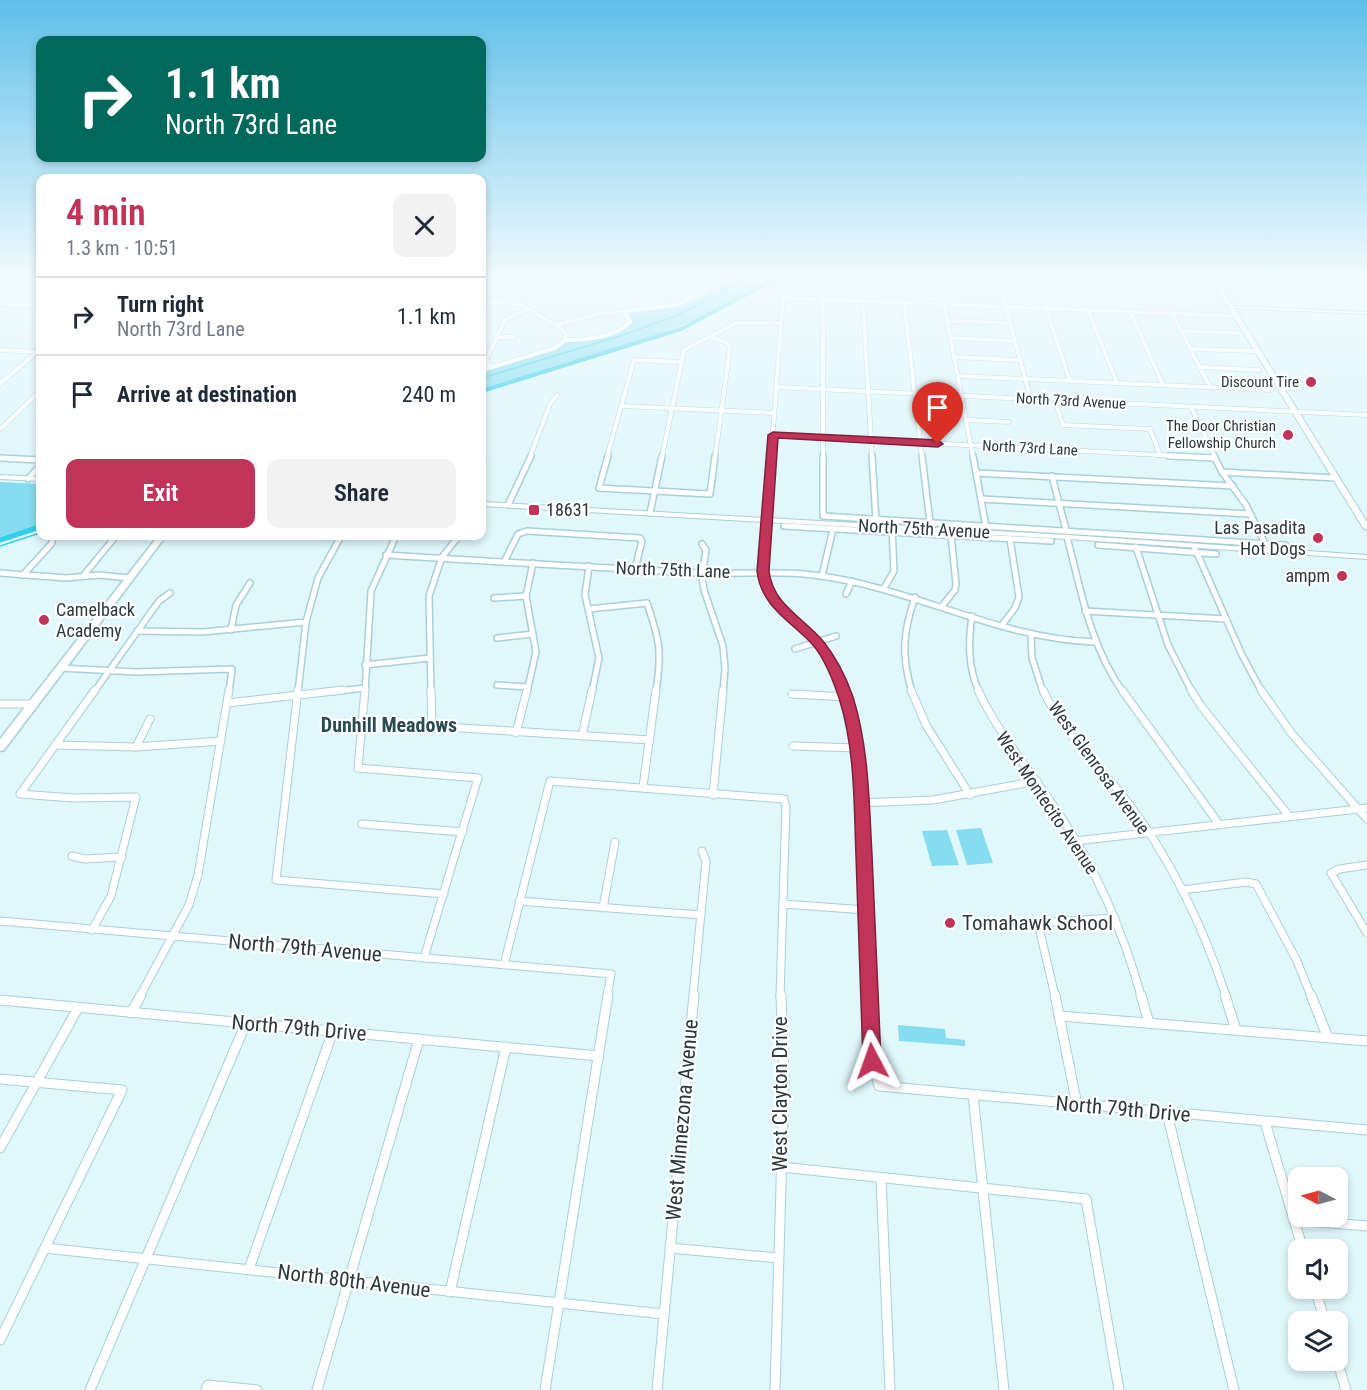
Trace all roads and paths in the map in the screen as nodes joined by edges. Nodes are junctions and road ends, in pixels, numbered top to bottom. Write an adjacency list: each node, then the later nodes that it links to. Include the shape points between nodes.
1 (496, 340): 25 (street)
2 (565, 340): 3 (street); 28 (street, via 555,348)
3 (583, 340)
4 (703, 340): 27 (street, via 684,350)
5 (720, 340): 52 (street, via 730,346)
6 (779, 340): 38 (street)
7 (823, 340): 40 (street)
8 (866, 340): 42 (street)
9 (909, 340): 44 (street)
10 (951, 340): 23 (street)
11 (991, 340): 17 (street)
12 (1056, 340): 34 (street)
13 (1100, 340): 35 (street)
14 (1143, 340): 37 (street)
15 (1185, 340): 18 (street)
16 (1251, 340): 20 (main road)
17 (1015, 341): 24 (street)
18 (1190, 349): 20 (street); 29 (street)
19 (0, 350): 21 (street)
20 (1258, 351): 54 (main road)
21 (36, 352)
22 (36, 354): 36 (street)
23 (954, 357): 24 (street); 32 (street)
24 (1020, 360): 33 (street)
25 (486, 361)
26 (486, 361): 28 (street)
27 (681, 362): 49 (street, via 634,360); 51 (street)
28 (493, 367): 30 (street)
29 (1200, 367): 31 (street); 39 (street)
30 (486, 369)
31 (1259, 370)
32 (958, 376): 33 (street); 46 (street)
33 (1025, 379): 34 (street); 47 (street)
34 (1070, 381): 35 (street)
35 (1117, 383): 37 (street)
36 (0, 384)
37 (1163, 385): 39 (street)
38 (776, 387): 40 (street, North 73rd Avenue); 53 (street)
39 (1210, 387): 41 (street)
40 (822, 389): 42 (street, North 73rd Avenue); 60 (street)
41 (1271, 390)
42 (869, 391): 44 (street, North 73rd Avenue); 61 (street)
43 (557, 394): 81 (street)
44 (915, 394): 46 (street, North 73rd Avenue); 62 (street)
45 (36, 395): 58 (street)
46 (962, 396): 47 (street, North 73rd Avenue); 56 (street)
47 (1031, 399): 48 (street, North 73rd Avenue)
48 (1056, 400): 50 (street, North 73rd Avenue); 64 (street, via 1063,425 1150,429)
49 (622, 406): 51 (street); 77 (street, via 599,488)
50 (1191, 407): 54 (street, North 73rd Avenue); 66 (street)
51 (672, 408): 52 (street); 77 (street)
52 (722, 411): 53 (street); 77 (street, via 710,494)
53 (774, 412): 59 (street)
54 (1295, 412): 55 (street, North 73rd Avenue); 73 (main road)
55 (1367, 415)
56 (966, 420): 57 (street); 63 (street)
57 (1009, 422)
58 (0, 429)
59 (773, 435): 60 (street, North 73rd Lane); 84 (street)
60 (822, 438): 61 (street, North 73rd Lane); 85 (street, North 75th Avenue, via 823,516)
61 (872, 440): 62 (street, North 73rd Lane); 85 (street)
62 (921, 443): 63 (street, North 73rd Lane); 86 (street)
63 (971, 445): 64 (street, North 73rd Lane); 70 (street)
64 (1160, 455): 66 (street, North 73rd Lane)
65 (0, 458): 67 (street)
66 (1215, 458): 69 (street)
67 (36, 460)
68 (36, 470): 74 (street)
69 (1222, 472): 73 (street); 76 (street)
70 (976, 473): 72 (street); 78 (street)
71 (0, 477): 74 (main road)
72 (1052, 477): 76 (street); 79 (street)
73 (1336, 477): 88 (main road)
74 (28, 479): 75 (main road)
75 (36, 479)
76 (1233, 486): 83 (street)
77 (655, 491): 82 (street)
78 (981, 499): 79 (street); 90 (street)
79 (1059, 503): 83 (street); 92 (street)
80 (486, 504): 81 (main road, North 75th Avenue)
81 (508, 505): 82 (main road, North 75th Avenue)
82 (650, 513): 84 (main road, North 75th Avenue)
83 (1250, 514): 106 (street)
84 (767, 520): 85 (main road, North 75th Avenue); 116 (street)
85 (876, 523): 86 (street, North 75th Avenue); 91 (main road, North 75th Avenue)
86 (930, 523): 90 (street, North 75th Avenue)
87 (784, 526): 89 (street, North 75th Avenue)
88 (1367, 528)
89 (833, 529): 91 (street, North 75th Avenue); 121 (street)
90 (986, 529): 91 (main road, North 75th Avenue); 92 (main road, North 75th Avenue)
91 (892, 530): 93 (street, North 75th Avenue); 125 (street, via 894,571)
92 (1066, 534): 106 (street, North 75th Avenue); 107 (main road, North 75th Avenue); 133 (street)
93 (951, 536): 94 (street, North 75th Avenue); 131 (street, via 956,584)
94 (1010, 539): 101 (street, North 75th Avenue); 138 (street, via 1019,597)
95 (52, 540): 119 (street)
96 (113, 540): 120 (street)
97 (159, 540): 122 (main road)
98 (339, 540): 137 (street, via 318,578)
99 (394, 540): 109 (street)
100 (456, 540): 110 (street)
101 (1051, 541)
102 (702, 544): 118 (street, via 706,550)
103 (1098, 544): 105 (street, North 75th Avenue)
104 (1285, 545): 106 (street, North 75th Avenue)
105 (1136, 548): 107 (street, North 75th Avenue); 134 (street)
106 (1267, 548): 107 (main road, North 75th Avenue); 111 (main road, North 75th Avenue)
107 (1195, 549): 108 (street, North 75th Avenue); 136 (street)
108 (1216, 554)
109 (386, 555): 110 (street, North 75th Lane); 149 (street, via 371,591)
110 (442, 557): 112 (street, North 75th Lane); 148 (street, via 429,596)
111 (1367, 557)
112 (504, 562): 113 (street, North 75th Lane); 115 (street, via 522,532 640,538)
113 (532, 563): 114 (street, North 75th Lane); 128 (street)
114 (589, 566): 115 (street, North 75th Lane); 132 (street, via 585,595)
115 (635, 569): 118 (street, North 75th Lane)
116 (763, 571): 118 (street, North 75th Lane); 121 (street, North 75th Lane); 145 (street, via 775,603)
117 (0, 573): 119 (street)
118 (703, 573): 173 (street, via 704,590 723,646 725,669)
119 (23, 575): 120 (street)
120 (83, 576): 122 (street)
121 (822, 576): 123 (street, North 75th Lane)
122 (129, 578): 150 (main road)
123 (852, 581): 125 (street, North 75th Lane); 127 (street)
124 (250, 583): 139 (street, via 236,605)
125 (884, 588): 129 (street, North 75th Lane)
126 (170, 592): 140 (street)
127 (846, 594)
128 (526, 596): 130 (street); 141 (street)
129 (915, 597): 131 (street, North 75th Lane); 174 (street, via 903,634 906,675 922,720)
130 (494, 598)
131 (942, 606): 135 (street, North 75th Lane)
132 (589, 609): 163 (street, via 599,658); 164 (street, via 647,603 662,657)
133 (1085, 610): 134 (street); 146 (street)
134 (1158, 615): 136 (street); 177 (street, via 1181,674 1201,706)
135 (972, 616): 138 (street, North 75th Lane); 171 (street, West Montecito Avenue, via 969,656 979,698)
136 (1226, 619): 176 (street, via 1261,691 1292,734)
137 (306, 622): 139 (street); 156 (street)
138 (1002, 625): 142 (street, North 75th Lane)
139 (231, 630): 140 (street)
140 (137, 631): 151 (street)
141 (533, 634): 144 (street); 153 (street, via 535,661)
142 (1031, 635): 146 (street, North 75th Lane); 182 (street, West Glenrosa Avenue, via 1036,676 1051,706 1119,790)
143 (836, 636): 145 (street)
144 (497, 638)
145 (817, 642): 147 (street); 157 (street, via 829,657)
146 (1095, 642): 180 (street, via 1111,675)
147 (795, 649)
148 (430, 658): 149 (street); 162 (street, via 432,726)
149 (365, 665): 154 (street)
150 (60, 668): 151 (street); 160 (main road)
151 (109, 671): 158 (street, via 232,669); 166 (street)
152 (497, 685): 153 (street)
153 (528, 687): 162 (street)
154 (365, 688): 156 (street); 181 (street, via 358,768 478,778)
155 (792, 694): 157 (street)
156 (299, 696): 158 (street); 190 (street, via 276,880)
157 (846, 697): 170 (street)
158 (228, 703): 165 (street)
159 (0, 704): 160 (street)
160 (32, 704): 168 (main road)
161 (150, 719): 169 (street)
162 (516, 733): 163 (street)
163 (582, 736): 164 (street)
164 (650, 740): 172 (street)
165 (221, 741): 169 (street); 200 (street, via 198,875 189,905)
166 (55, 745): 169 (street); 187 (street, via 20,794 50,798 136,797)
167 (793, 746): 170 (street)
168 (0, 747)
169 (136, 747)
170 (858, 748): 175 (street)
171 (1037, 781): 174 (street); 183 (street, West Montecito Avenue)
172 (643, 787): 173 (street); 191 (street, via 550,781)
173 (714, 795): 192 (street, West Clayton Drive, via 784,799)
174 (970, 795): 175 (street)
175 (861, 802): 194 (street)
176 (1363, 808): 177 (street); 178 (street)
177 (1289, 816): 180 (street)
178 (1367, 819)
179 (362, 824): 181 (street)
180 (1219, 824): 182 (street)
181 (463, 832): 190 (street)
182 (1147, 833): 183 (street); 189 (street, West Glenrosa Avenue)
183 (1075, 841): 196 (street, West Montecito Avenue)
184 (615, 842): 193 (street)
185 (702, 851): 195 (street, West Minnezona Avenue, via 706,861)
186 (72, 856): 187 (street)
187 (122, 857): 198 (street, via 111,896)
188 (1367, 866): 199 (street, via 1331,873)
189 (1182, 890): 209 (street, West Glenrosa Avenue, via 1214,962); 211 (street, via 1256,884 1297,961)
190 (444, 894): 201 (street)
191 (519, 900): 193 (street); 202 (street)
192 (783, 904): 194 (street); 224 (street, West Clayton Drive)
193 (603, 908): 195 (street)
194 (866, 910): 218 (street, North 79th Drive, via 872,1061 879,1086)
195 (701, 915): 231 (street, West Minnezona Avenue)
196 (1115, 918): 206 (street, via 1038,923); 208 (street, West Montecito Avenue)
197 (0, 921): 198 (street, North 79th Avenue)
198 (92, 930): 200 (street, North 79th Avenue)
199 (1367, 933)
200 (172, 936): 201 (street, North 79th Avenue); 205 (street)
201 (424, 958): 202 (street, North 79th Avenue)
202 (504, 965): 215 (street, North 79th Avenue, via 610,974)
203 (0, 1000): 204 (street, North 79th Drive)
204 (78, 1008): 205 (street, North 79th Drive); 217 (street)
205 (131, 1012): 207 (street, North 79th Drive)
206 (1060, 1016): 208 (street); 219 (street)
207 (246, 1023): 210 (street, North 79th Drive); 233 (street)
208 (1149, 1023): 209 (street)
209 (1236, 1030): 211 (street)
210 (333, 1031): 212 (street, North 79th Drive); 234 (street)
211 (1328, 1038): 213 (street)
212 (419, 1039): 214 (street, North 79th Drive); 235 (street)
213 (1367, 1041)
214 (506, 1047): 215 (street, North 79th Drive); 236 (street)
215 (599, 1056): 237 (street)
216 (0, 1078): 217 (street)
217 (37, 1082): 223 (street); 230 (street, via 122,1090)
218 (973, 1095): 219 (street, North 79th Drive); 226 (street)
219 (1077, 1105): 220 (street, North 79th Drive)
220 (1167, 1113): 221 (street, North 79th Drive); 251 (street)
221 (1265, 1122): 222 (street, North 79th Drive); 227 (street)
222 (1367, 1130)
223 (0, 1148)
224 (781, 1167): 225 (street); 232 (street, West Clayton Drive)
225 (881, 1178): 226 (street); 248 (street)
226 (982, 1187): 249 (street); 250 (street, via 1086,1199)
227 (1288, 1198)
228 (1348, 1225): 229 (street)
229 (1367, 1226)
230 (45, 1248): 233 (street, North 80th Avenue); 239 (street)
231 (670, 1248): 232 (street); 238 (street, West Minnezona Avenue)
232 (778, 1257): 247 (street, West Clayton Drive)
233 (146, 1258): 234 (street, North 80th Avenue); 242 (street)
234 (249, 1269): 235 (street, North 80th Avenue)
235 (349, 1281): 236 (street, North 80th Avenue); 244 (street)
236 (450, 1292): 237 (street, North 80th Avenue)
237 (559, 1304): 238 (street, North 80th Avenue); 245 (street)
238 (663, 1314): 246 (street, West Minnezona Avenue)
239 (0, 1340)
240 (1340, 1371): 252 (street)
241 (207, 1388): 243 (street)
242 (90, 1390)
243 (256, 1390)
244 (317, 1390)
245 (545, 1390)
246 (657, 1390)
247 (775, 1390)
248 (890, 1390)
249 (1004, 1390)
250 (1119, 1390)
251 (1234, 1390)
252 (1346, 1390)

